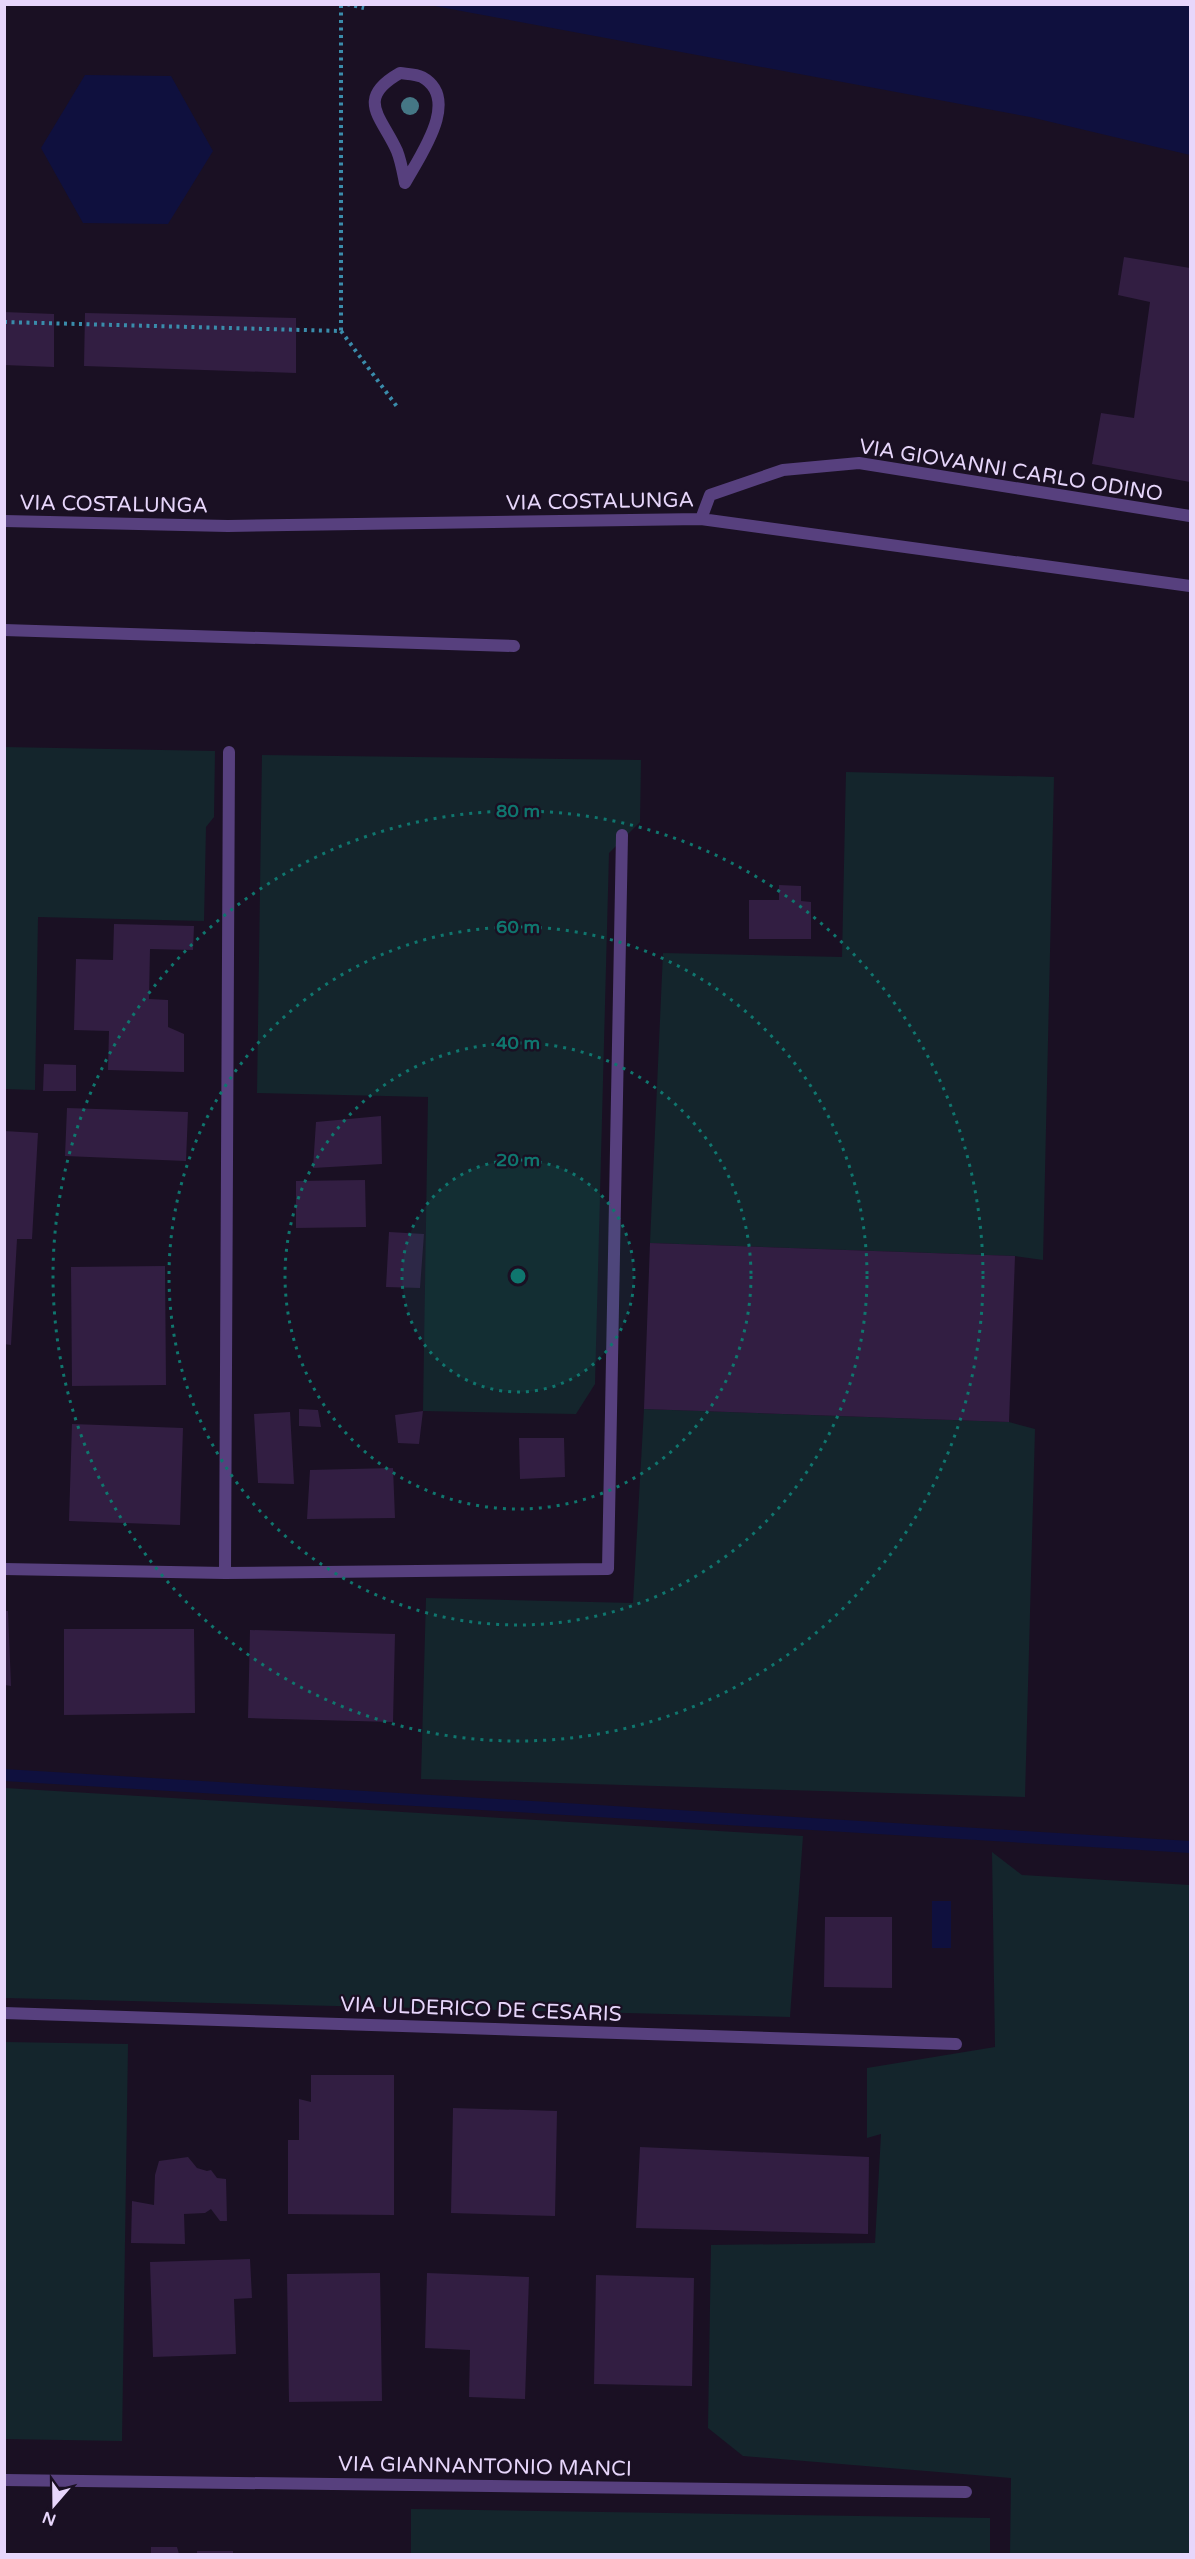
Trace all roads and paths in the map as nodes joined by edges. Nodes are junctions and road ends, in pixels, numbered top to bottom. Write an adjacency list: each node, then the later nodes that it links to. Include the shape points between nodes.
1 (340, 4): 6 (path)
2 (347, 4): 3 (path)
3 (364, 8)
4 (405, 183): 4 (street, via 440,109 435,87 421,76 400,73 384,82 375,96 376,114 399,154)
5 (4, 322): 6 (path)
6 (341, 331): 7 (path)
7 (398, 408)
8 (1191, 516): 9 (street, VIA GIOVANNI CARLO ODINO, via 859,463 783,470 710,495)
9 (701, 519): 10 (street, VIA COSTALUNGA, via 228,526); 11 (street, VIA COSTALUNGA)
10 (4, 522)
11 (1191, 586)
12 (4, 630): 13 (street)
13 (514, 646)
14 (229, 752): 17 (street)
15 (622, 835): 17 (street, via 608,1569)
16 (4, 1569): 17 (street)
17 (225, 1573)
18 (4, 2013): 19 (street, VIA ULDERICO DE CESARIS)
19 (956, 2044)
20 (4, 2480): 21 (street, VIA GIANNANTONIO MANCI)
21 (966, 2492)

